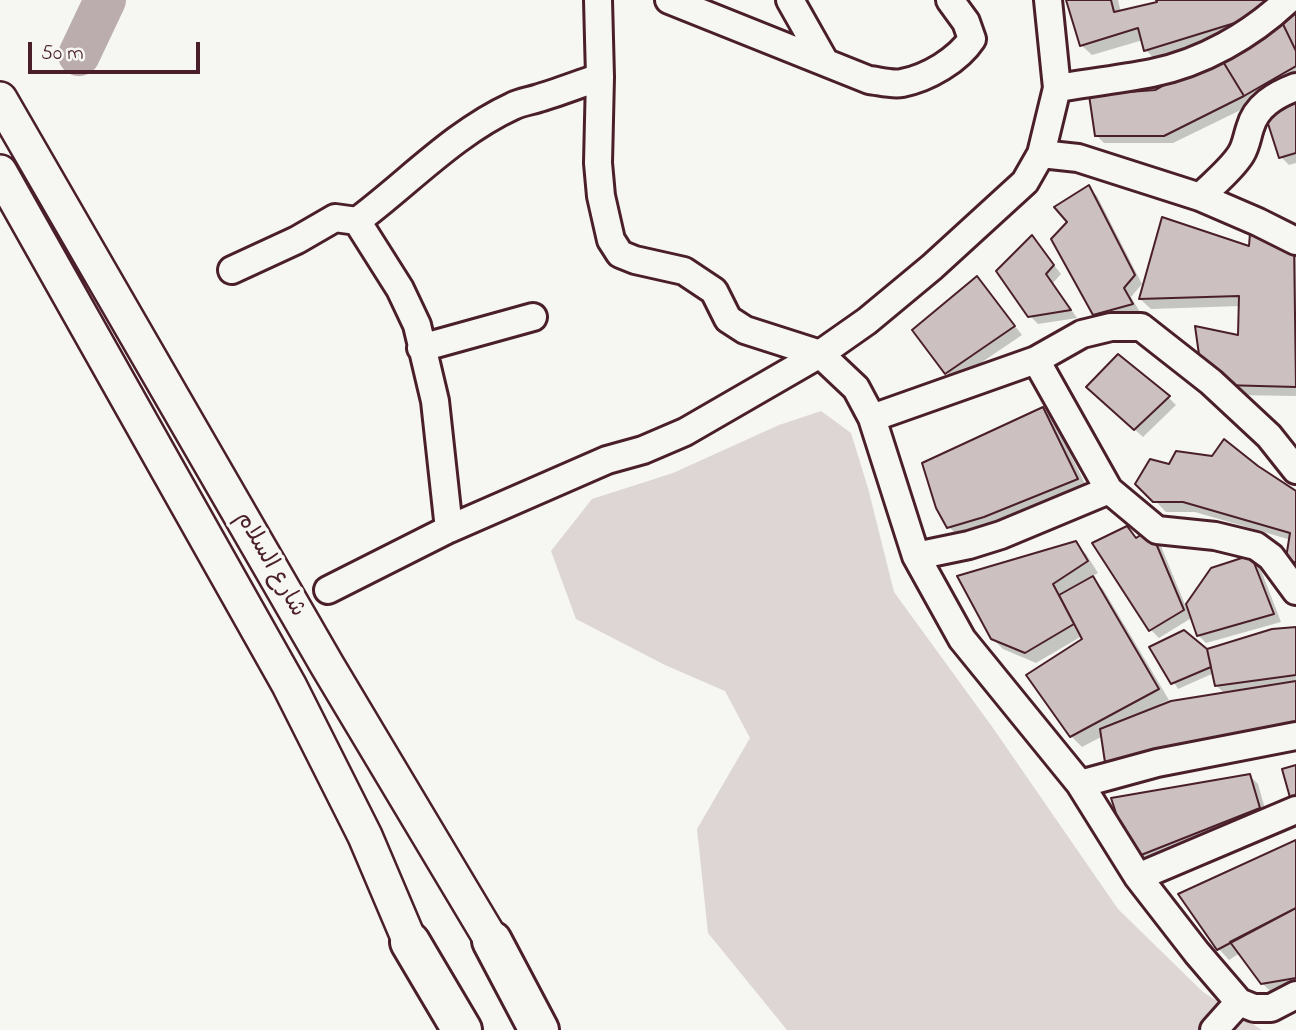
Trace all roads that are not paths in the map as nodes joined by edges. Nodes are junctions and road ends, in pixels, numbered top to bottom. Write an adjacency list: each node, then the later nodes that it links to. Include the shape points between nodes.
1 (598, 0): 8 (street)
2 (669, 0): 7 (street)
3 (790, 0): 7 (street)
4 (950, 0): 7 (street, via 972,38 964,52 929,74 900,84 869,80)
5 (1048, 0): 10 (street)
6 (1287, 0): 10 (street, via 1243,35 1192,60 1154,73)
7 (825, 62)
8 (600, 77): 15 (street, via 497,114 457,139); 20 (street, via 601,197 611,240 620,254 684,271 714,292 728,319 745,330)
9 (1296, 86): 14 (street, via 1258,109 1244,150)
10 (1057, 88): 12 (street)
11 (0, 99): 33 (main road, شارع السلام)
12 (1041, 154): 14 (street, via 1078,158); 20 (street, via 1025,182 932,267)
13 (0, 172): 34 (main road, شارع السلام, via 289,685 365,836)
14 (1200, 197): 16 (street)
15 (357, 220): 17 (street, via 335,218); 19 (street, via 401,289)
16 (1296, 240)
17 (232, 270)
18 (533, 317): 19 (street)
19 (421, 348): 25 (street, via 435,401)
20 (820, 354): 22 (street, via 856,388); 25 (street, via 685,432 607,460)
21 (1036, 359): 22 (street); 23 (street, via 1082,334 1111,327 1141,327 1211,382); 24 (street)
22 (872, 418): 26 (street)
23 (1296, 470)
24 (1109, 490): 26 (street, via 1001,535); 28 (street, via 1157,530 1256,546 1271,557)
25 (449, 529): 27 (street)
26 (916, 556): 30 (street, via 962,639)
27 (328, 590)
28 (1296, 591)
29 (1296, 736): 30 (street, via 1157,763)
30 (1080, 784): 32 (street)
31 (1296, 810): 32 (street)
32 (1138, 877): 36 (street)
33 (492, 941): 39 (highway, شارع السلام); 40 (street)
34 (410, 942): 37 (street); 38 (highway, شارع السلام)
35 (1296, 995): 36 (street, via 1271,1007 1254,1008)
36 (1239, 1002): 41 (street)
37 (444, 1030)
38 (461, 1030)
39 (539, 1030)
40 (560, 1030)
41 (1213, 1030)

